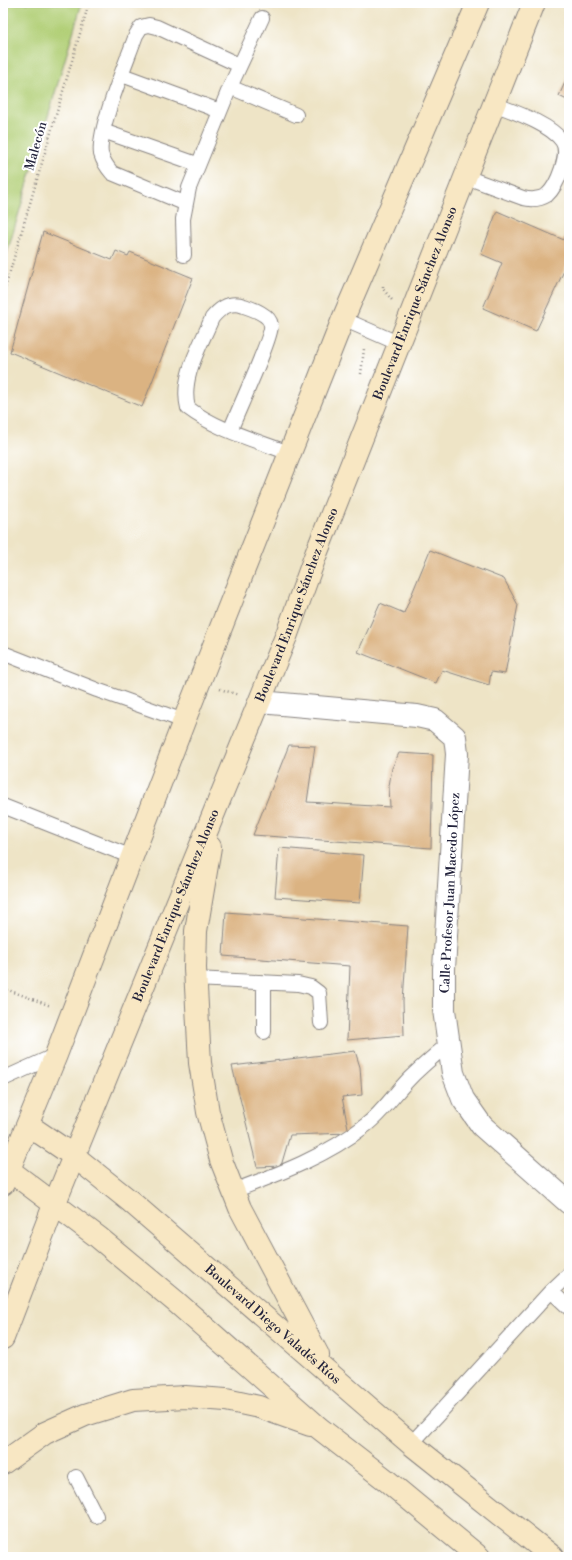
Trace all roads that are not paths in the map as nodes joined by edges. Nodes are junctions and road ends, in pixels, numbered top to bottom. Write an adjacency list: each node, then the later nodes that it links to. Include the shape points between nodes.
1 (478, 3): 15 (main road)
2 (534, 3): 7 (main road, Boulevard Enrique Sánchez Alonso)
3 (262, 18): 4 (lane)
4 (239, 65): 5 (lane, via 158,26 149,25 141,27 136,35); 6 (lane)
5 (122, 75): 8 (lane); 10 (lane)
6 (230, 86): 8 (lane); 9 (lane)
7 (494, 104): 12 (main road, Boulevard Enrique Sánchez Alonso); 12 (lane, via 557,134 565,149 562,170 547,194 532,200)
8 (220, 111): 11 (lane)
9 (296, 115)
10 (103, 131): 11 (lane); 13 (lane, via 102,155 112,173)
11 (197, 164): 13 (lane)
12 (466, 177): 16 (main road, Boulevard Enrique Sánchez Alonso)
13 (184, 203): 14 (lane)
14 (184, 255)
15 (343, 319): 16 (lane); 18 (main road)
16 (400, 344): 20 (main road, Boulevard Enrique Sánchez Alonso)
17 (230, 431): 17 (lane, via 188,408 186,390 188,378 212,318 219,310 232,304 243,305 259,312 271,325 267,343); 18 (lane)
18 (289, 453): 21 (main road)
19 (3, 653): 21 (lane)
20 (260, 702): 22 (main road, Boulevard Enrique Sánchez Alonso); 29 (street, Calle Profesor Juan Macedo López, via 417,716 435,720 455,737 457,754 444,969 444,1010)
21 (184, 722): 24 (main road)
22 (218, 805): 25 (main road, via 197,925); 33 (main road, Boulevard Enrique Sánchez Alonso)
23 (3, 806): 24 (lane)
24 (132, 857): 30 (main road)
25 (195, 979): 26 (lane); 35 (main road, via 200,1063 208,1112 221,1160)
26 (264, 982): 27 (lane, via 298,984 316,989 320,1001); 28 (lane)
27 (321, 1023)
28 (264, 1032)
29 (448, 1044): 35 (lane, via 409,1079 367,1125 298,1166); 36 (street, Calle Profesor Juan Macedo López, via 453,1073 463,1099 482,1126)
30 (56, 1055): 31 (lane); 32 (main road)
31 (3, 1079)
32 (28, 1125): 33 (main road, Boulevard Diego Valadés Ríos); 34 (main road)
33 (74, 1156): 37 (main road, Boulevard Enrique Sánchez Alonso); 42 (main road, Boulevard Diego Valadés Ríos)
34 (6, 1177): 37 (main road)
35 (233, 1191): 42 (main road)
36 (569, 1204)
37 (54, 1205): 41 (main road, Boulevard Enrique Sánchez Alonso); 43 (main road, via 98,1237 175,1301)
38 (569, 1274): 39 (lane)
39 (551, 1291): 40 (lane); 44 (lane)
40 (569, 1308)
41 (3, 1338)
42 (324, 1367): 44 (main road, Boulevard Diego Valadés Ríos)
43 (319, 1428): 45 (main road, via 259,1407 226,1400 185,1397 132,1400 85,1415 45,1433); 48 (main road)
44 (411, 1444): 49 (main road, Boulevard Diego Valadés Ríos)
45 (3, 1463)
46 (76, 1477): 47 (lane)
47 (96, 1516)
48 (479, 1557)
49 (554, 1557)

